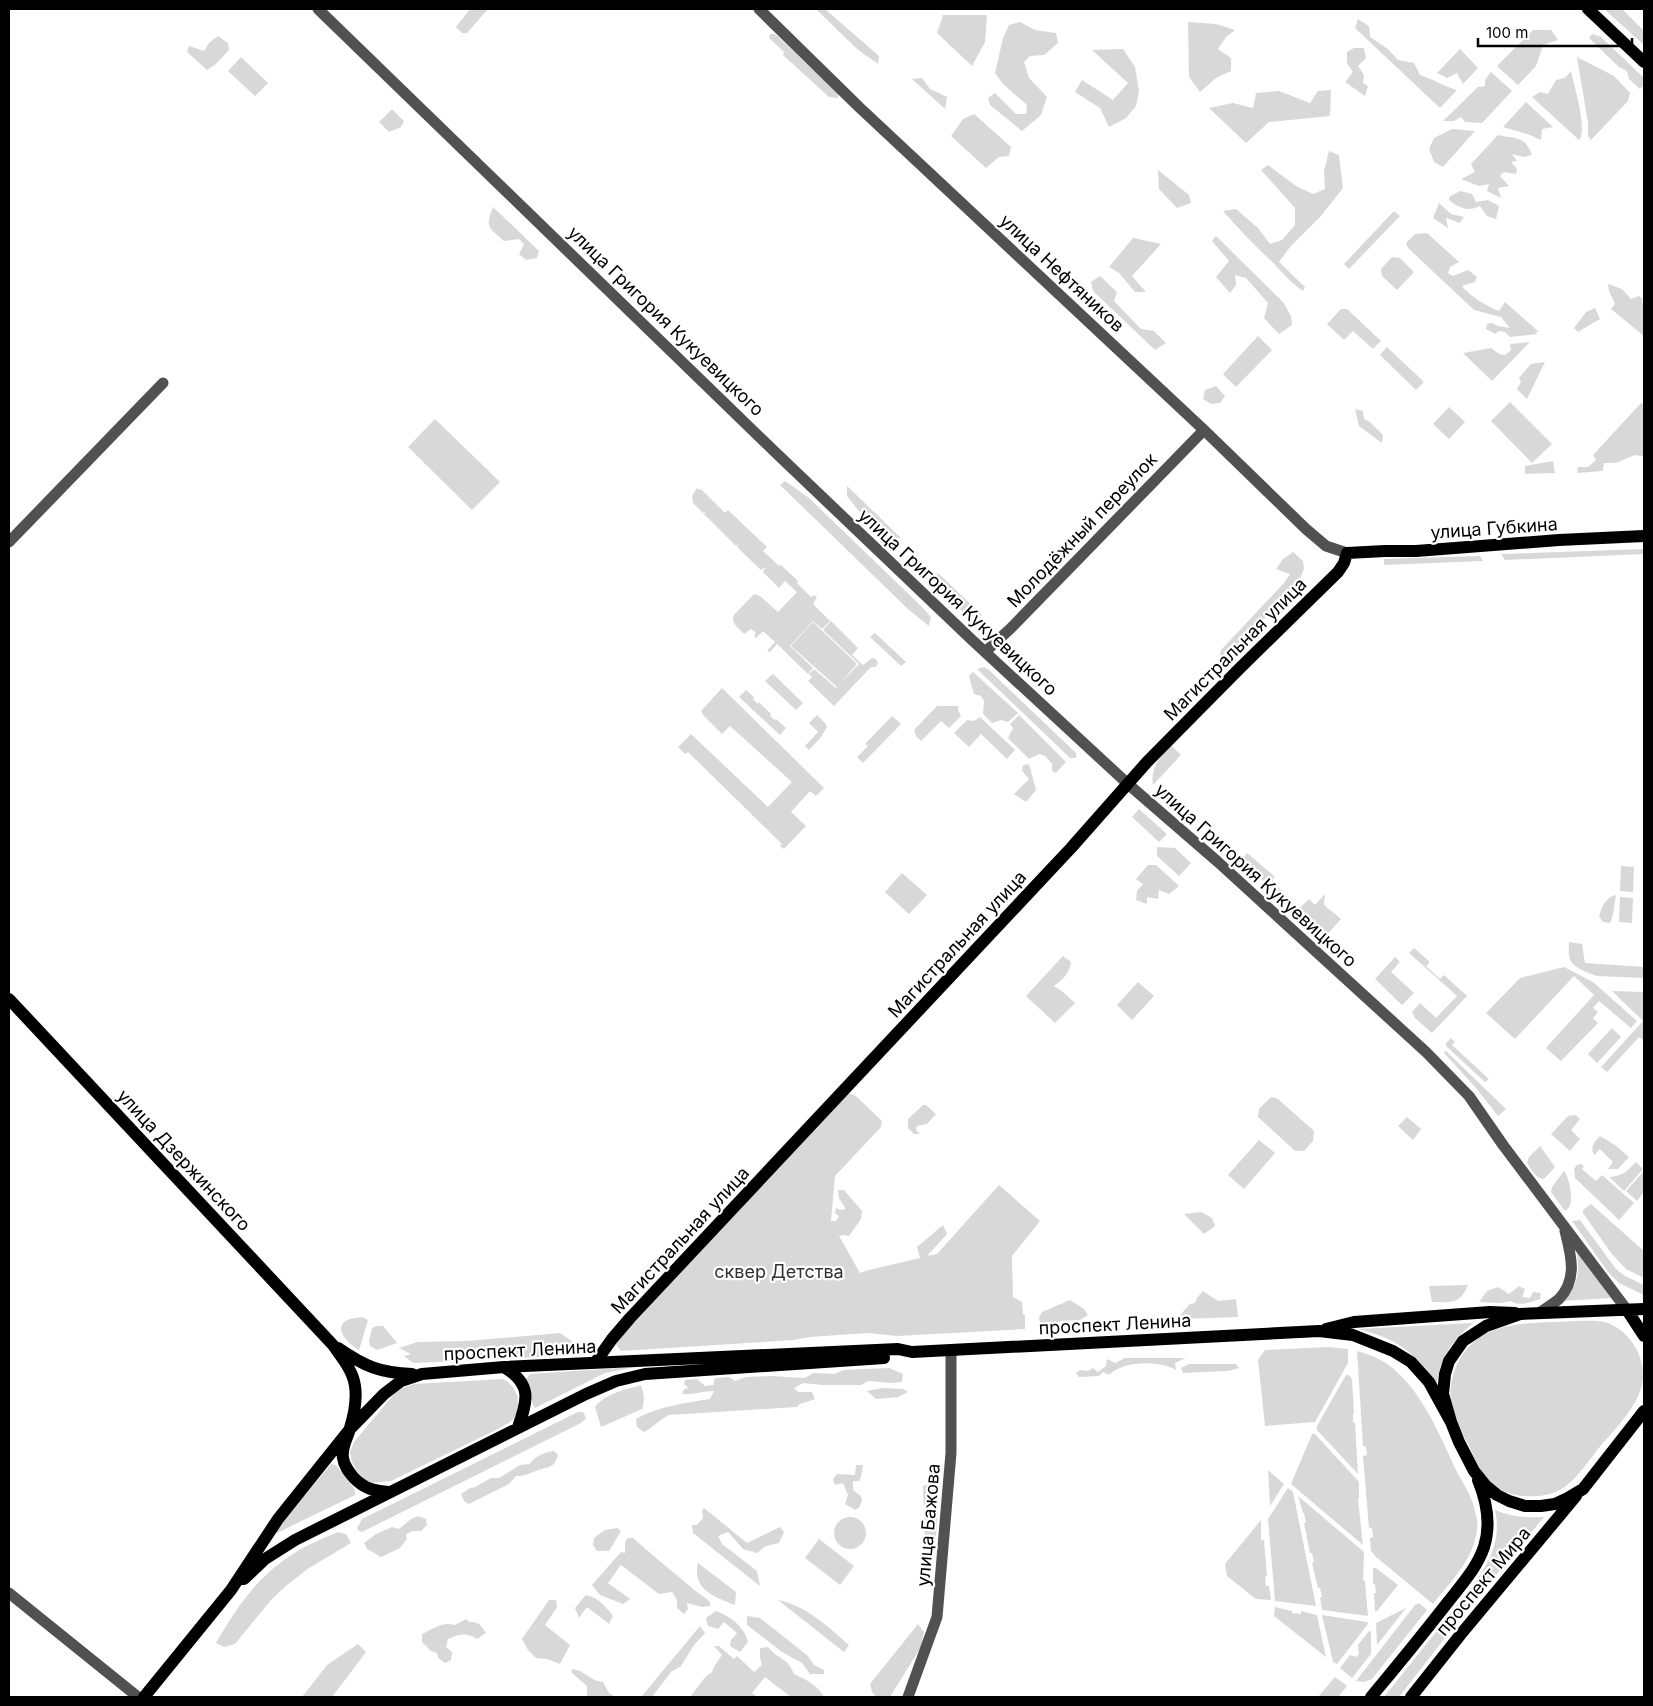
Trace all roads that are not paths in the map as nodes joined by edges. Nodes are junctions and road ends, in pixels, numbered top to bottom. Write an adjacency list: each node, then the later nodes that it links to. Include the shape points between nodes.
1 (318, 9): 10 (street, улица Григория Кукуевицкого)
2 (759, 9): 6 (street, улица Нефтяников)
3 (1588, 9): 4 (main road)
4 (1644, 62)
5 (163, 383): 8 (street)
6 (1204, 430): 9 (street, улица Нефтяников, via 1306,529 1326,546); 10 (street, Молодёжный переулок)
7 (1644, 536): 9 (main road, улица Губкина)
8 (9, 542)
9 (1347, 553): 11 (main road, Магистральная улица, via 1338,572)
10 (985, 652): 11 (street, улица Григория Кукуевицкого)
11 (1128, 784): 13 (street, улица Григория Кукуевицкого, via 1432,1058 1469,1096); 23 (main road, Магистральная улица, via 630,1318)
12 (9, 999): 20 (main road, улица Дзержинского)
13 (1564, 1227): 15 (street, улица Григория Кукуевицкого); 16 (street, улица Григория Кукуевицкого, via 1571,1256 1568,1286 1558,1299)
14 (1644, 1309): 15 (main road)
15 (1627, 1310): 16 (main road); 19 (main road)
16 (1539, 1313): 17 (main road)
17 (1520, 1314): 18 (main road, проспект Ленина, via 1490,1312 1354,1322); 27 (main road, via 1486,1326 1463,1341 1449,1361 1442,1394)
18 (1319, 1331): 21 (main road, проспект Ленина); 27 (main road, проспект Ленина, via 1367,1339 1411,1362 1429,1382)
19 (1644, 1336)
20 (333, 1345): 25 (main road, улица Дзержинского, via 375,1369); 29 (main road, улица Дзержинского, via 351,1372 355,1386)
21 (951, 1350): 22 (main road, проспект Ленина); 37 (street, улица Бажова, via 951,1452 937,1617)
22 (912, 1352): 23 (main road, проспект Ленина, via 898,1349); 28 (main road, проспект Ленина, via 898,1357 645,1374 593,1391)
23 (595, 1363): 24 (main road, проспект Ленина)
24 (504, 1367): 25 (main road, проспект Ленина); 28 (main road, via 517,1375 523,1386 526,1404)
25 (422, 1374): 29 (main road, проспект Ленина, via 401,1380)
26 (1644, 1411): 31 (main road, проспект Мира)
27 (1451, 1422): 30 (main road)
28 (518, 1428): 32 (main road, проспект Ленина)
29 (350, 1429): 32 (main road, улица Дзержинского, via 343,1446 348,1471 371,1490); 33 (main road, проспект Ленина, via 278,1519)
30 (1474, 1471): 31 (main road, via 1497,1495 1525,1506 1556,1504); 38 (main road, проспект Мира, via 1487,1509 1484,1548 1477,1563)
31 (1582, 1489): 39 (main road, проспект Мира)
32 (389, 1492): 33 (main road, проспект Ленина, via 295,1540)
33 (230, 1590): 36 (main road, проспект Ленина)
34 (9, 1593): 35 (street)
35 (138, 1697)
36 (144, 1697)
37 (908, 1697)
38 (1371, 1697)
39 (1411, 1697)

